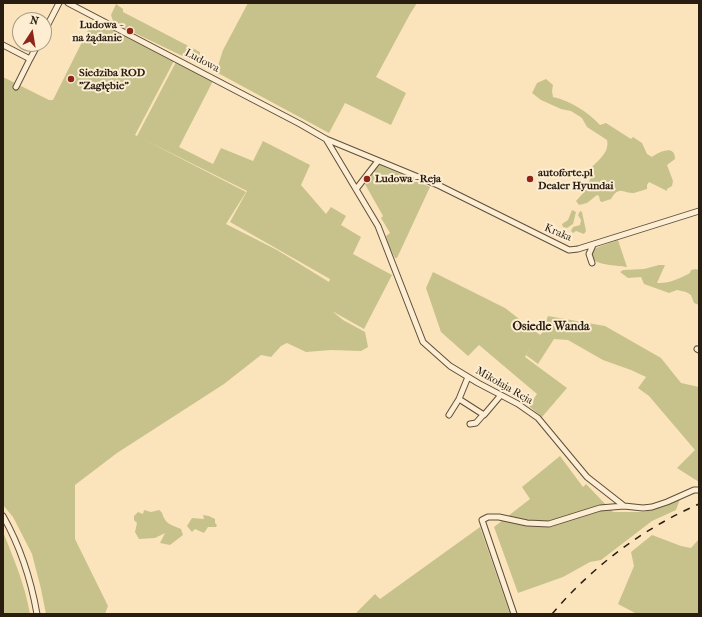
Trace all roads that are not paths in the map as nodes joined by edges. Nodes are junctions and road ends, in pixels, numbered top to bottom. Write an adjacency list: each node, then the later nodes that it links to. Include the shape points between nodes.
1 (59, 3): 3 (street)
2 (68, 3): 8 (street, Ludowa)
3 (52, 17)
4 (3, 45): 6 (street)
5 (34, 52): 6 (street)
6 (30, 59): 7 (street)
7 (16, 87)
8 (326, 139): 9 (street, Ludowa); 11 (street, Ludowa)
9 (378, 161): 10 (street, Ludowa); 11 (street)
10 (440, 186): 13 (street, Kraka, via 568,250)
11 (357, 188): 15 (street, Ludowa, via 378,226)
12 (699, 211): 13 (street, Kraka)
13 (593, 245): 14 (street, via 588,254)
14 (592, 262)
15 (394, 265): 16 (street, Mikołaja Reja, via 423,342 450,366)
16 (468, 377): 17 (street, Mikołaja Reja); 18 (street)
17 (501, 395): 20 (street, via 486,414); 23 (street, Mikołaja Reja, via 538,418 587,477)
18 (459, 399): 19 (street); 20 (street)
19 (449, 415)
20 (482, 415): 21 (street, via 476,423)
21 (470, 424)
22 (699, 490): 23 (street, via 652,507)
23 (624, 506): 26 (street, via 600,508 549,524 499,517 482,520)
24 (3, 516): 25 (street, via 19,550)
25 (37, 614)
26 (514, 614)

